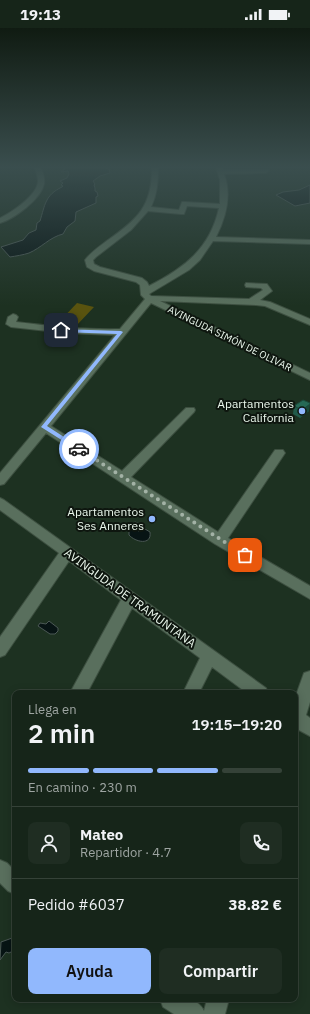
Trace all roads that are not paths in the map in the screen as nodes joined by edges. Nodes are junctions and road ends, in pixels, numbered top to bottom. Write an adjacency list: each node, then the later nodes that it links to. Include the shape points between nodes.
1 (12, 214): 4 (street)
2 (142, 214): 7 (street, via 129,229 89,260 90,265 97,269)
3 (221, 214): 5 (street)
4 (0, 221)
5 (211, 238): 6 (street); 8 (street, via 183,270)
6 (310, 242)
7 (139, 280): 8 (street); 10 (street, via 144,284)
8 (162, 282): 10 (street)
9 (249, 285): 11 (street, via 264,286 268,291)
10 (148, 295): 11 (street, via 161,298); 16 (street); 17 (street, AVINGUDA SIMÓN DE OLIVAR)
11 (251, 302): 14 (street, via 267,304)
12 (310, 311): 14 (street)
13 (13, 317): 16 (street, via 11,324 86,332)
14 (300, 318): 15 (street)
15 (310, 322)
16 (121, 332): 19 (street)
17 (310, 377)
18 (190, 410): 21 (street)
19 (44, 427): 21 (street); 22 (street)
20 (279, 453): 24 (street)
21 (123, 478): 24 (street)
22 (0, 481)
23 (0, 503): 25 (street, AVINGUDA DE TRAMUNTANA)
24 (220, 540): 26 (street)
25 (67, 552): 27 (street, AVINGUDA DE TRAMUNTANA); 28 (street)
26 (310, 593)
27 (130, 598): 29 (street, AVINGUDA DE TRAMUNTANA); 31 (street)
28 (0, 650)
29 (209, 656): 32 (street); 33 (street, AVINGUDA DE TRAMUNTANA)
30 (310, 678): 34 (street)
31 (80, 690)
32 (192, 690)
33 (256, 690)
34 (298, 712)
35 (298, 722): 36 (street)
36 (310, 728)
37 (0, 870): 38 (street)
38 (12, 881)
39 (176, 1002): 41 (street)
40 (217, 1002): 42 (street)
41 (194, 1014)
42 (214, 1014)

